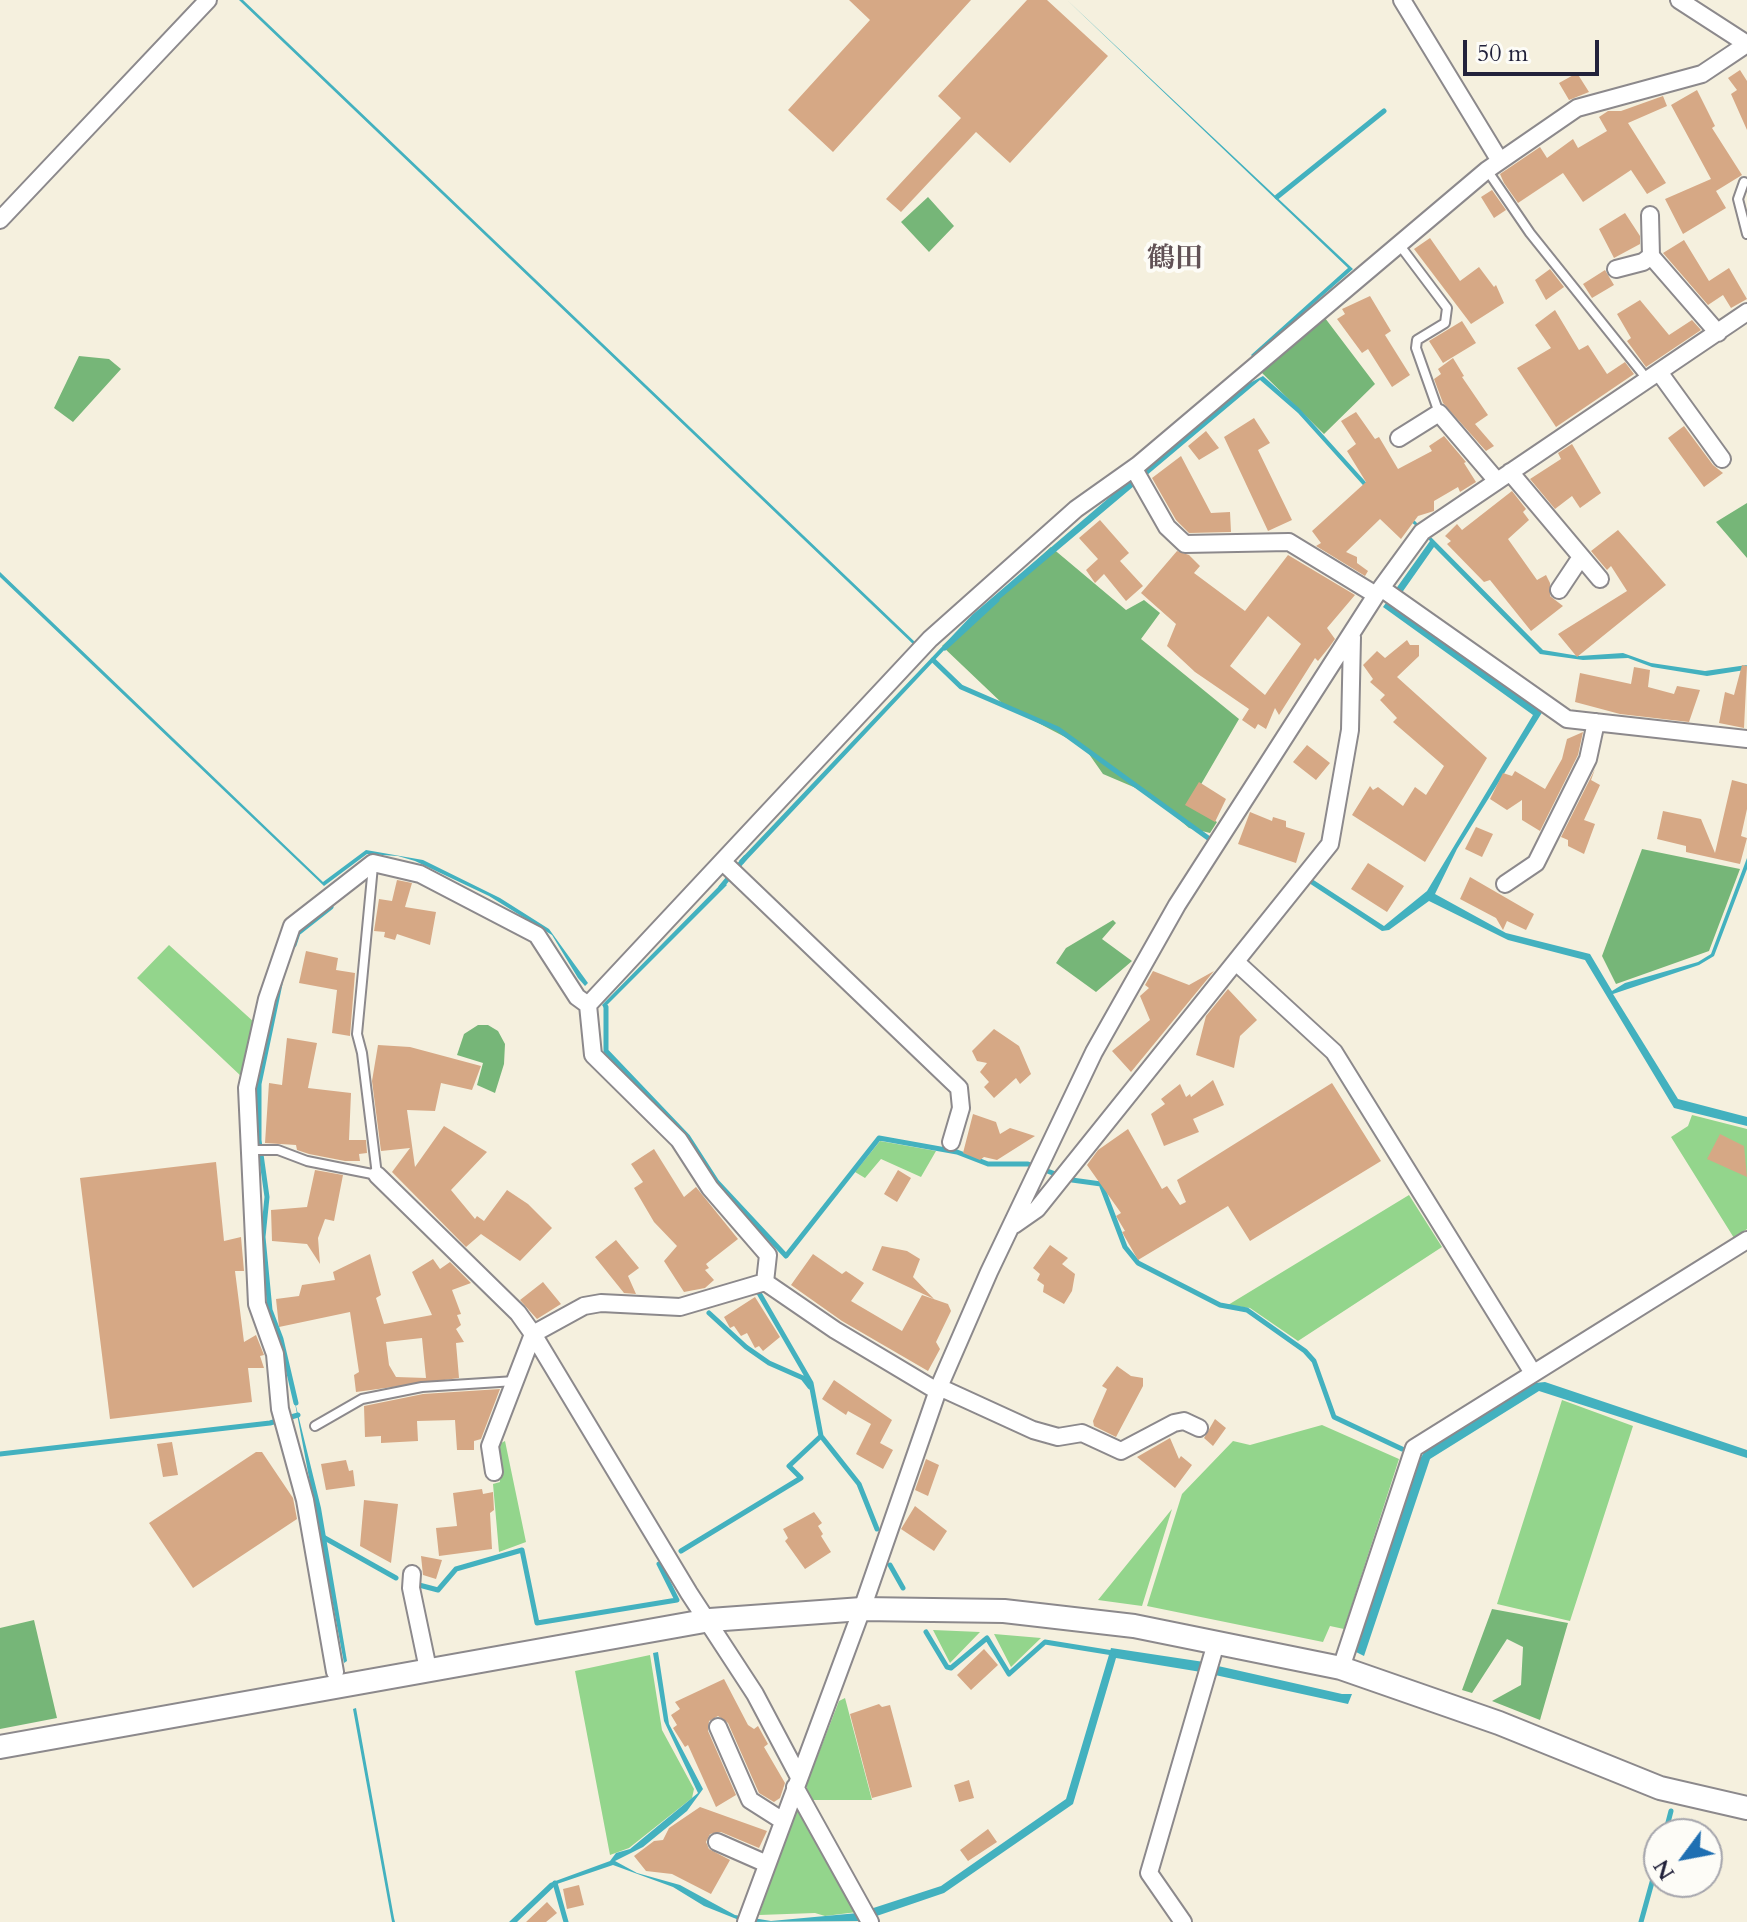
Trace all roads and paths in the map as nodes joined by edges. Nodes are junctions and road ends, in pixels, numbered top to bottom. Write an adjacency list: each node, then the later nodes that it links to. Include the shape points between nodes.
1 (208, 0): 7 (street)
2 (1402, 0): 4 (street)
3 (1679, 0): 4 (street, via 1747,44 1702,74 1577,108)
4 (1494, 166): 9 (street); 14 (lane, via 1530,233)
5 (1744, 182): 8 (lane, via 1738,199)
6 (1650, 215): 10 (street)
7 (0, 220)
8 (1747, 234)
9 (1398, 243): 15 (lane, via 1447,308 1445,323 1417,340 1416,348); 18 (street)
10 (1651, 256): 11 (street); 13 (street)
11 (1616, 269)
12 (1747, 312): 13 (street)
13 (1718, 333): 14 (street)
14 (1654, 376): 17 (street); 19 (street)
15 (1439, 413): 16 (street); 19 (street)
16 (1399, 438)
17 (1722, 459)
18 (1134, 469): 23 (street, via 1167,527 1185,544 1289,542); 27 (street, via 1076,509 930,639)
19 (1504, 476): 20 (street); 23 (street, via 1422,532)
20 (1581, 557): 21 (street); 22 (street)
21 (1600, 579)
22 (1559, 590)
23 (1378, 591): 24 (street); 25 (street, via 1567,719)
24 (1352, 636): 30 (street, via 1350,730 1330,844); 35 (street, via 1177,905 1094,1052)
25 (1596, 722): 26 (street); 29 (street, via 1588,759 1536,863)
26 (1747, 739)
27 (723, 862): 31 (street); 32 (street, via 959,1088 961,1108)
28 (373, 863): 31 (street, via 420,874 537,935 577,997); 33 (street, via 292,926 267,999 247,1088); 34 (lane, via 357,1034)
29 (1505, 884)
30 (1236, 962): 35 (street, via 1037,1209); 39 (street, via 1334,1052)
31 (588, 1005): 37 (street, via 593,1055 679,1140 710,1188 768,1255)
32 (951, 1142)
33 (250, 1150): 34 (lane, via 278,1150); 51 (street, via 257,1304 275,1354 280,1409 305,1500)
34 (377, 1175): 38 (street, via 518,1313)
35 (1010, 1227): 41 (street)
36 (1747, 1240): 39 (street)
37 (765, 1282): 38 (street, via 680,1307 584,1306); 41 (street, via 835,1330)
38 (533, 1334): 40 (street); 47 (street)
39 (1533, 1373): 49 (street, via 1414,1448)
40 (515, 1381): 42 (lane, via 422,1387 362,1399); 44 (street, via 490,1446)
41 (938, 1389): 43 (street, via 1033,1430 1058,1437 1082,1433 1121,1451 1174,1423); 46 (street)
42 (315, 1426)
43 (1199, 1428)
44 (494, 1472)
45 (412, 1574): 50 (street)
46 (862, 1609): 47 (street); 48 (street, via 1004,1611 1134,1626); 54 (street)
47 (710, 1620): 50 (street); 54 (street, via 755,1694)
48 (1216, 1643): 49 (street); 61 (street, via 1149,1873)
49 (1341, 1668): 55 (street, via 1499,1723 1660,1788)
50 (428, 1669): 53 (street)
51 (335, 1672)
52 (718, 1727): 56 (street, via 750,1800)
53 (0, 1747)
54 (797, 1782): 56 (street); 60 (street)
55 (1747, 1808)
56 (783, 1821): 58 (street)
57 (717, 1842): 58 (street)
58 (767, 1864): 59 (street)
59 (746, 1922)
60 (870, 1922)
61 (1183, 1922)

